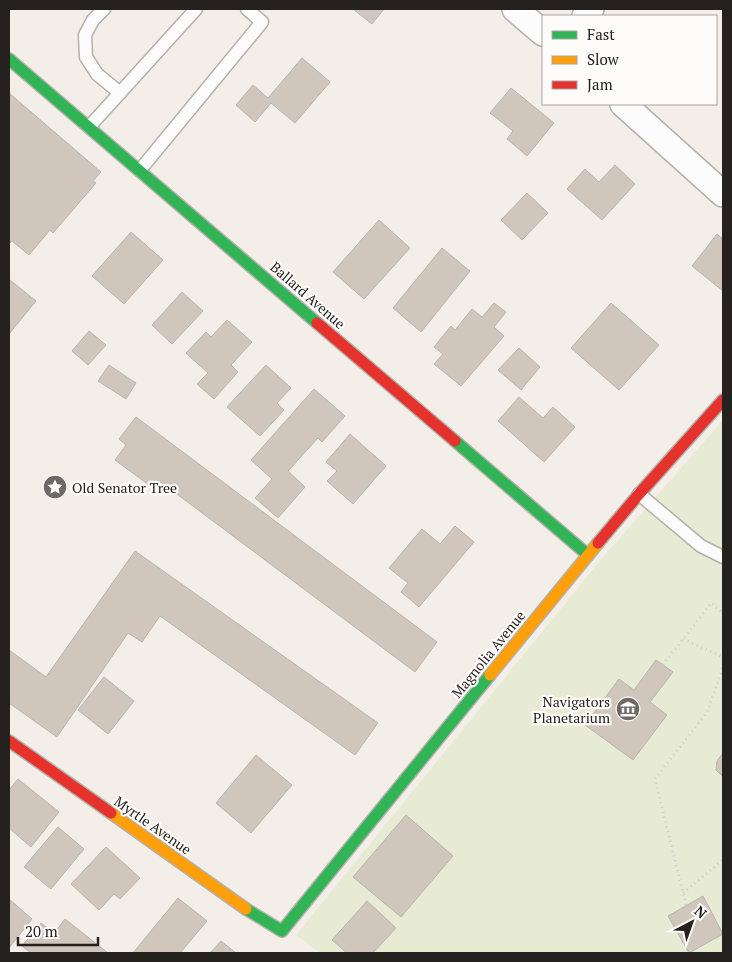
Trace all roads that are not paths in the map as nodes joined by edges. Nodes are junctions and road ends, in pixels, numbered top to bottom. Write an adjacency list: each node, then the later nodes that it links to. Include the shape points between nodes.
1 (104, 9): 7 (lane, via 85,35 86,57 98,74)
2 (196, 9): 7 (lane)
3 (247, 9): 10 (lane, via 262,22)
4 (515, 9): 5 (street)
5 (542, 32)
6 (9, 58): 9 (street, Ballard Avenue)
7 (120, 93): 9 (lane)
8 (624, 105): 11 (street)
9 (89, 127): 10 (street, Ballard Avenue)
10 (140, 170): 14 (street, Ballard Avenue)
11 (723, 194)
12 (723, 400): 13 (street, Magnolia Avenue)
13 (639, 494): 14 (street, Magnolia Avenue); 15 (lane, via 702,546)
14 (588, 555): 17 (street, Magnolia Avenue)
15 (723, 557)
16 (9, 741): 17 (street, Myrtle Avenue)
17 (282, 931)

